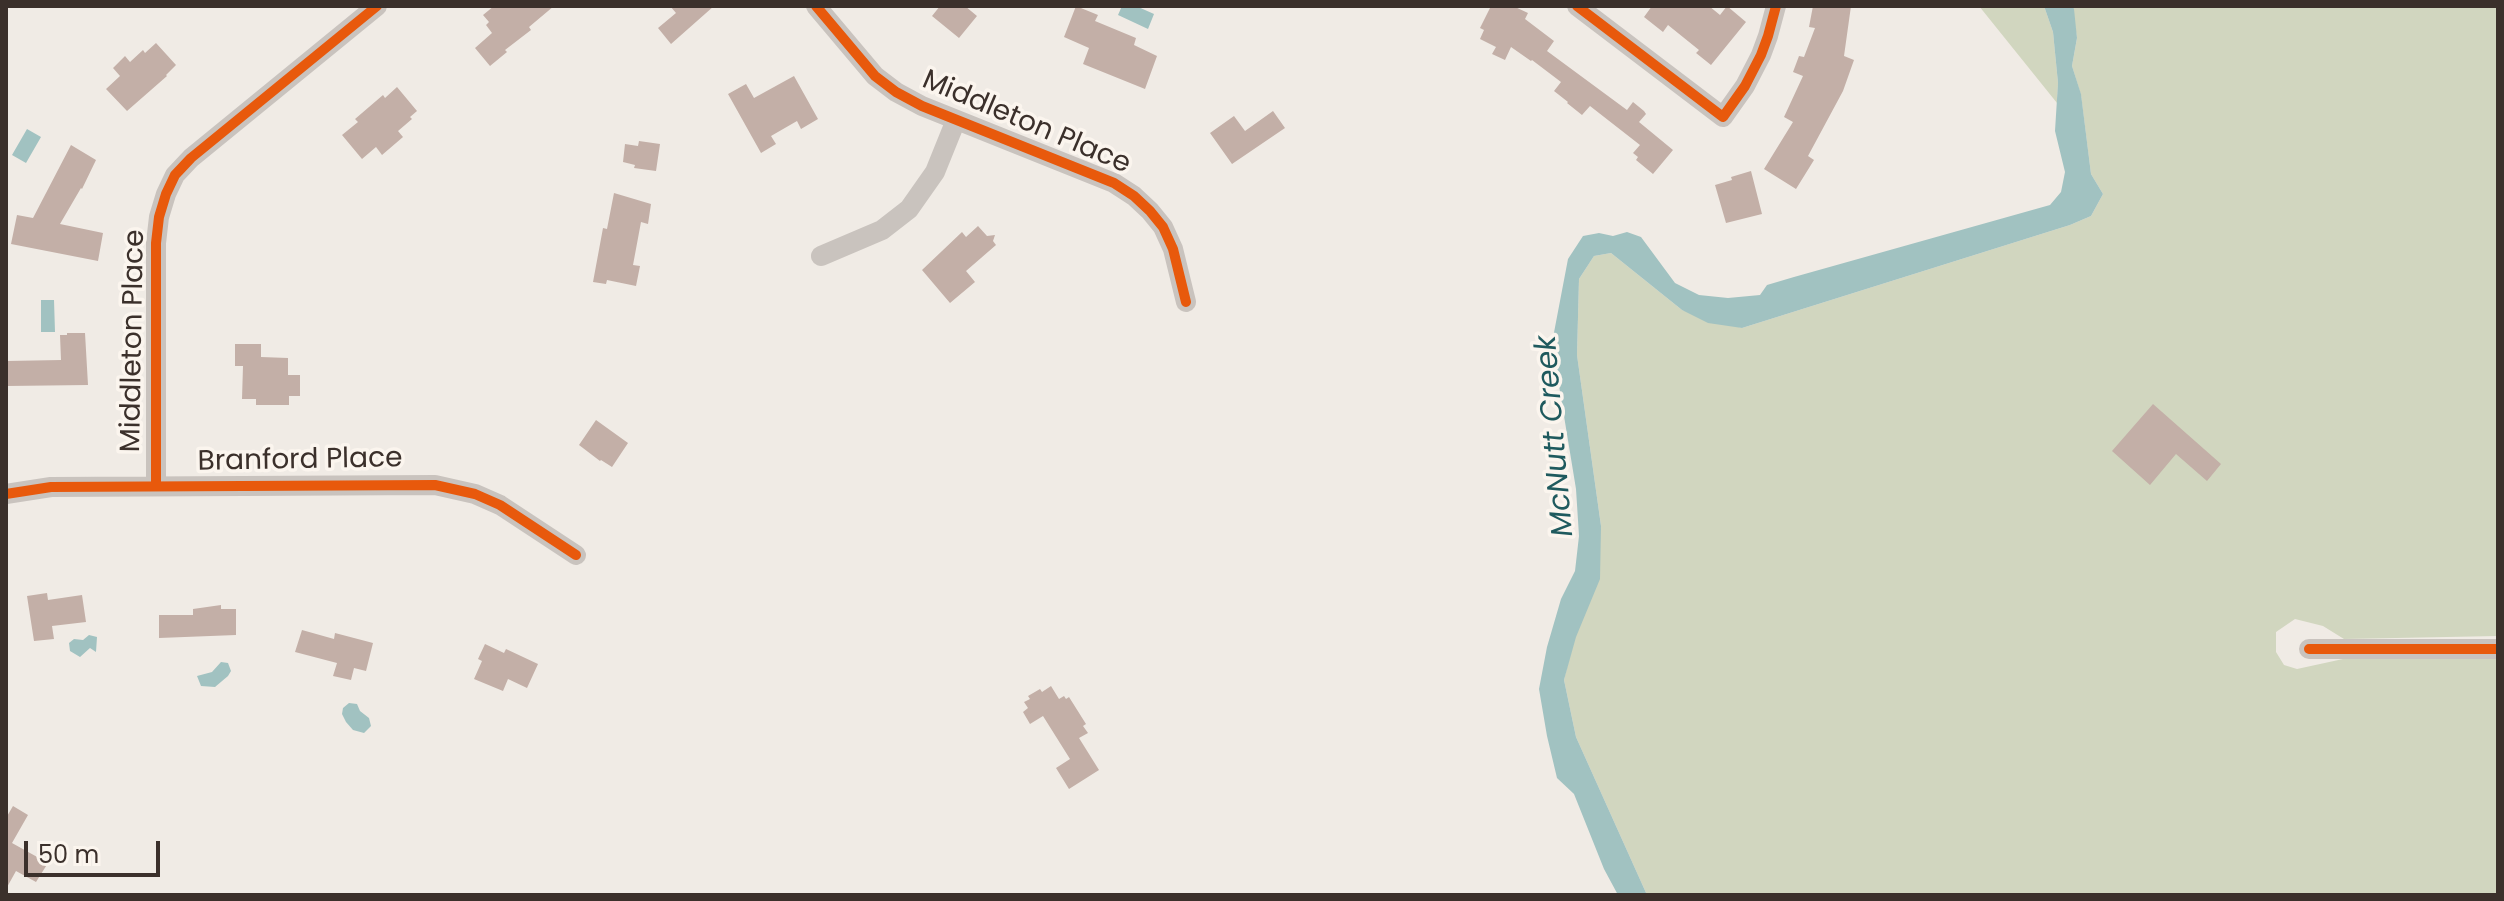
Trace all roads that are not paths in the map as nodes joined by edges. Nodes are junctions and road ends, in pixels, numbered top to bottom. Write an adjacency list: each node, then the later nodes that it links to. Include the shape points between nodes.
1 (377, 6): 8 (street, Middleton Place, via 191,158 166,194 156,243)
2 (816, 6): 5 (street, Middleton Place, via 875,76 896,92)
3 (1577, 6): 4 (street, via 1723,117 1761,55)
4 (1776, 6)
5 (956, 120): 6 (street, via 935,172 909,209 882,230); 7 (street, Middleton Place, via 1114,183 1134,196 1163,227)
6 (821, 256)
7 (1186, 302)
8 (156, 486): 9 (street, Branford Place, via 51,487); 10 (street, Branford Place, via 435,485 500,505)
9 (6, 494)
10 (576, 555)
11 (2309, 649): 12 (street)
12 (2498, 649)

